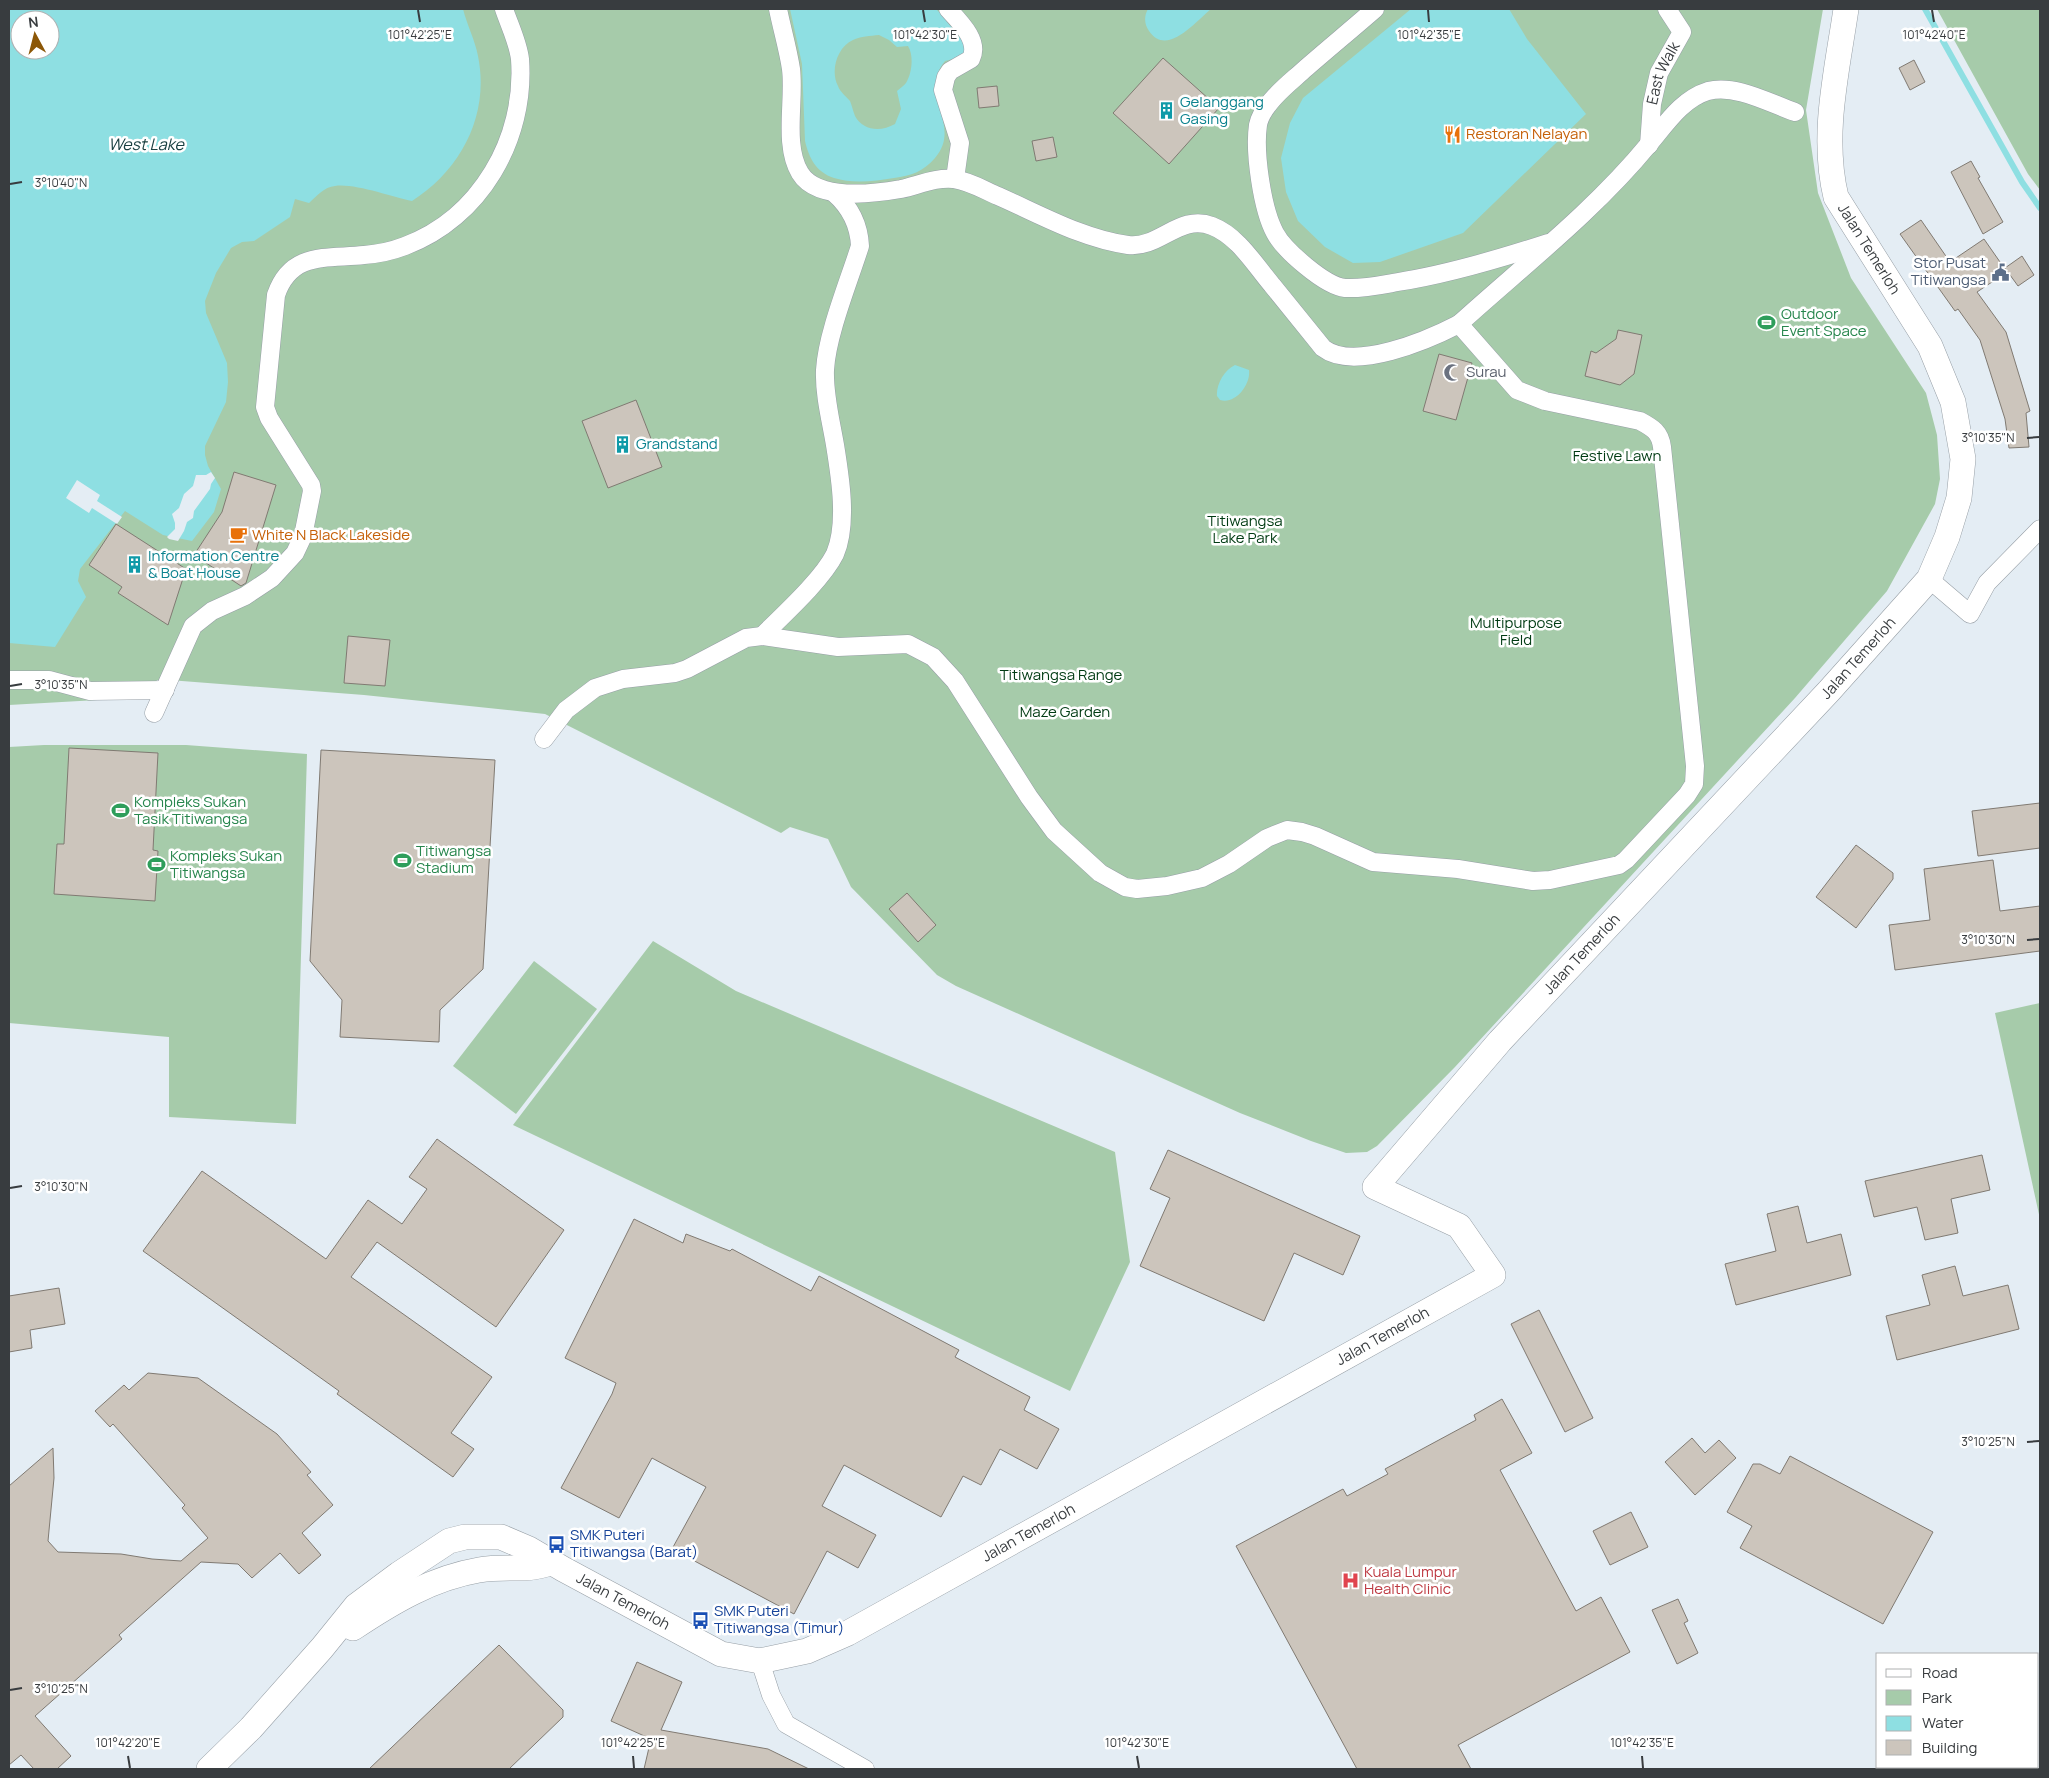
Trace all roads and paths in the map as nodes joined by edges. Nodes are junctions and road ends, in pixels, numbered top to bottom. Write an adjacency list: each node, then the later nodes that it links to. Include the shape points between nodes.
1 (504, 9): 17 (street, via 520,58 520,82 505,147 486,184 444,226 428,236 379,254 312,259 294,267 278,287 265,407 311,485 303,536 294,553 272,578 245,596 212,611 193,626)
2 (778, 9): 10 (street, via 791,70 791,128 795,162 809,184)
3 (948, 9): 9 (street, via 967,32 974,48 971,60 950,71 943,90 960,143)
4 (1375, 9): 11 (street, via 1284,88 1267,105 1258,123 1256,143 1261,180 1266,210 1275,234 1319,277 1343,288 1415,279 1489,262)
5 (1667, 9): 8 (street, East Walk, via 1682,32 1659,73 1652,104)
6 (1846, 9): 14 (street, Jalan Temerloh, via 1829,134 1831,175 1836,197 1930,346 1953,402 1963,458 1959,498)
7 (1795, 112): 8 (street, via 1734,90 1708,91 1689,100)
8 (1649, 145): 11 (street, via 1620,178)
9 (955, 179): 10 (street, via 935,180 884,192); 12 (street, via 1114,242 1141,245 1181,226 1196,223 1223,231 1243,249 1330,354 1377,354)
10 (834, 193): 15 (street, via 850,212 860,246 833,330 825,368 840,475 839,538 828,564 806,592)
11 (1548, 243): 12 (street)
12 (1458, 324): 15 (street, via 1517,390 1545,401 1640,421 1661,436 1696,776 1687,795 1619,865 1533,881 1458,869 1373,862 1315,836 1287,830 1267,838 1230,864 1202,878 1167,886 1125,887 1100,874 1042,817 955,681 933,657 908,644 838,647)
13 (2040, 529): 14 (street, via 1987,584 1970,614)
14 (1929, 579): 24 (street, Jalan Temerloh, via 1829,692 1500,1041 1375,1188 1460,1226 1493,1274 848,1633 807,1651)
15 (762, 636): 19 (street, via 736,642 674,674 623,679 595,688 566,710)
16 (9, 680): 17 (street, via 49,680 90,691)
17 (165, 690): 18 (street)
18 (154, 713)
19 (544, 739)
20 (490, 1536): 21 (street, Jalan Temerloh, via 501,1537 529,1549); 22 (street); 23 (street, Jalan Temerloh, via 449,1541 398,1574 356,1606)
21 (551, 1563): 22 (street, Jalan Temerloh, via 527,1568); 24 (street, Jalan Temerloh, via 721,1654)
22 (491, 1568): 23 (street, Jalan Temerloh, via 453,1576 391,1603)
23 (322, 1648): 25 (street, Jalan Temerloh, via 251,1728)
24 (760, 1661): 26 (street, via 770,1695 786,1724)
25 (209, 1769)
26 (865, 1769)

